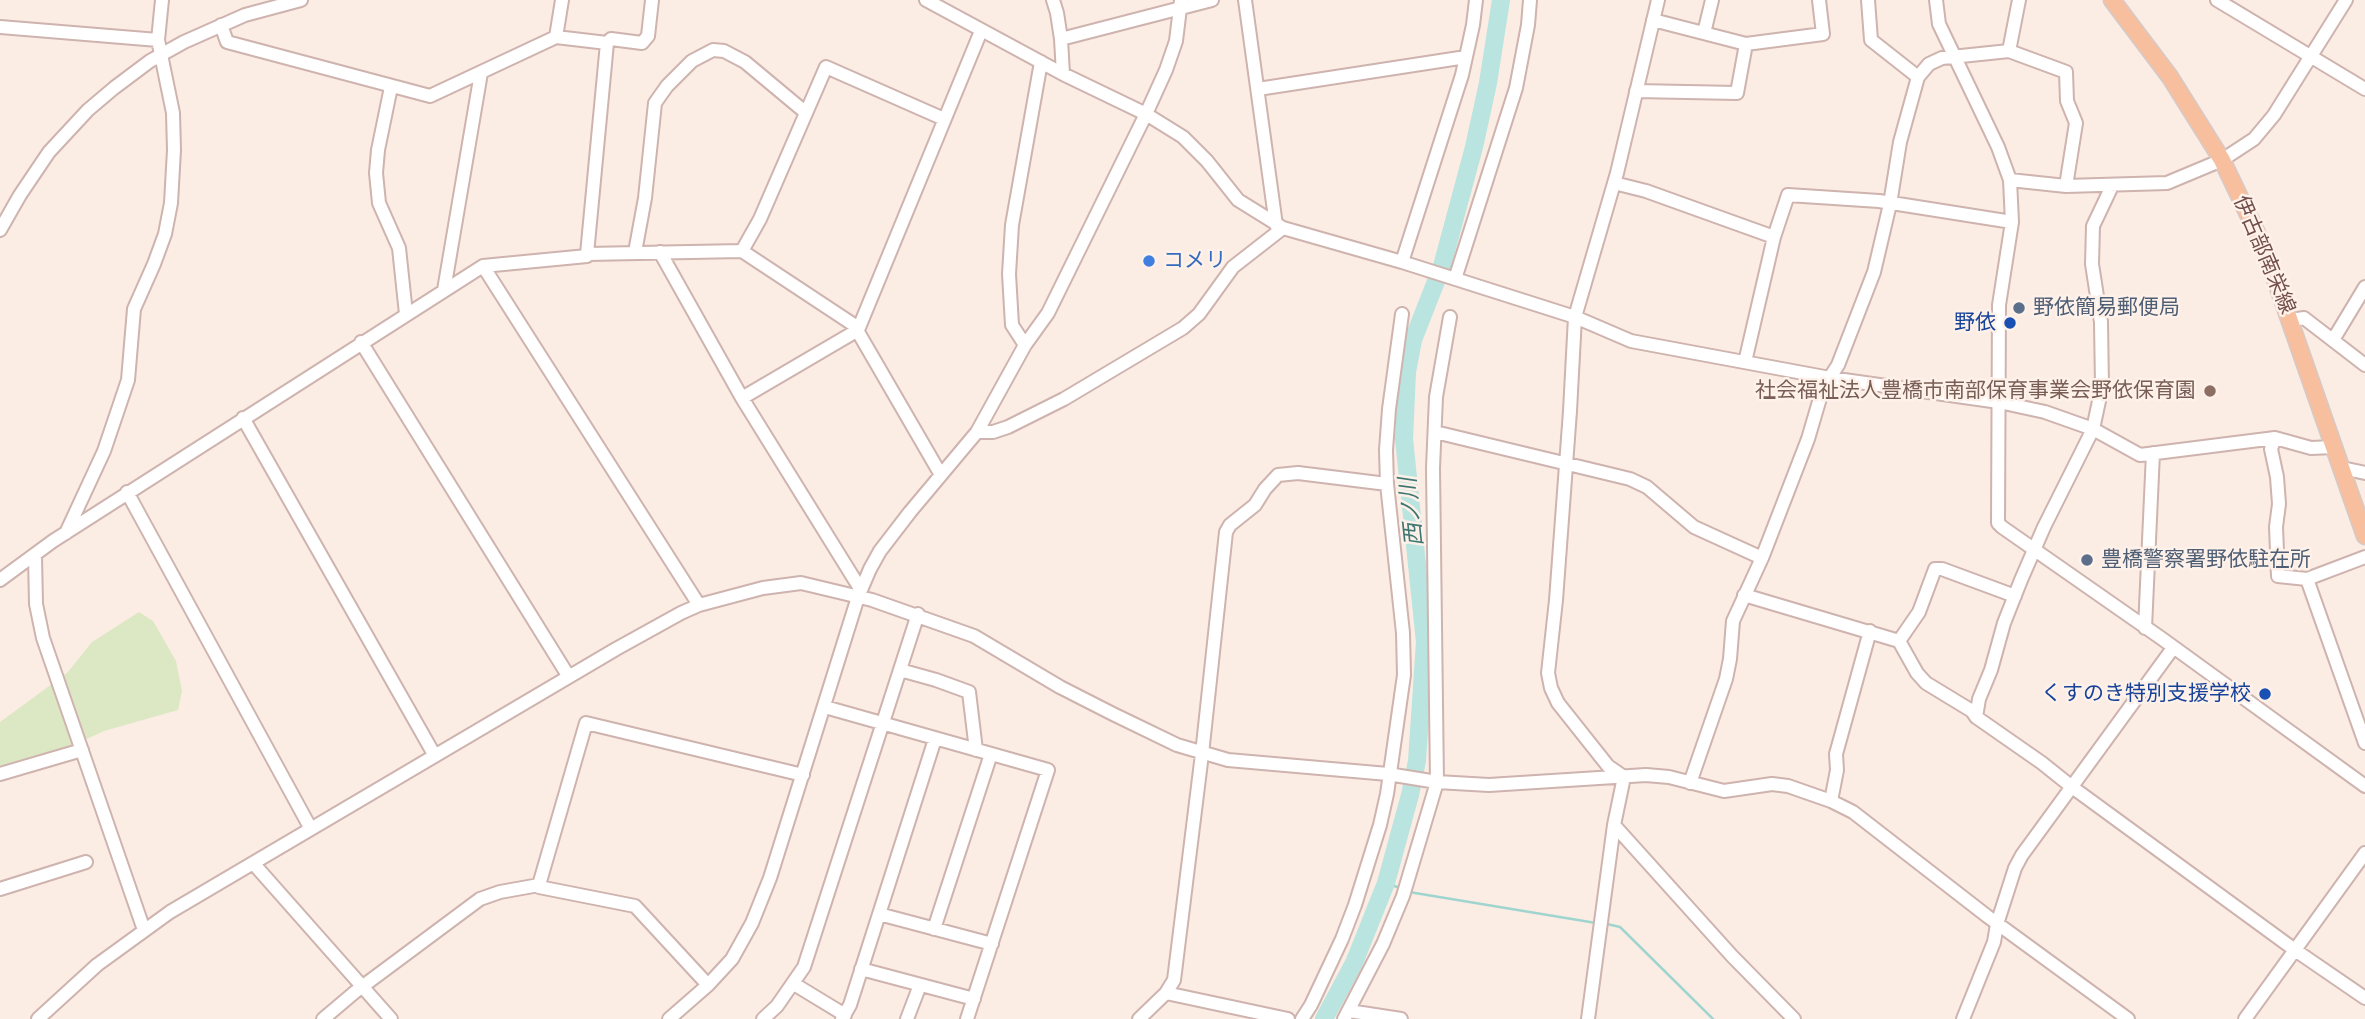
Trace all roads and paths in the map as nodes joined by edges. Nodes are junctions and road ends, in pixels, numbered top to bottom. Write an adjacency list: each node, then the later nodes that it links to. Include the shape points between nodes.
1 (162, 0): 28 (street)
2 (301, 0): 22 (street)
3 (562, 0): 26 (street)
4 (652, 0): 29 (street, via 646,40 611,39)
5 (926, 0): 24 (street)
6 (1053, 0): 27 (street)
7 (1212, 0): 19 (street)
8 (1245, 0): 41 (street)
9 (1476, 0): 34 (street)
10 (1530, 0): 63 (street, via 1516,88)
11 (1658, 0): 21 (street)
12 (1712, 0): 25 (street)
13 (1819, 0): 30 (street, via 1823,34)
14 (1868, 0): 39 (street, via 1871,40)
15 (1936, 0): 35 (street, via 1939,24)
16 (2019, 0): 31 (street)
17 (2217, 0): 33 (street)
18 (2346, 0): 33 (street)
19 (1180, 4): 27 (street); 45 (street, via 1176,41)
20 (2120, 4): 47 (main road, 伊古部南栄線)
21 (1653, 20): 25 (street); 43 (street)
22 (221, 24): 32 (street); 40 (street, via 227,42)
23 (0, 27): 28 (street)
24 (981, 30): 36 (street); 46 (street)
25 (1704, 33): 30 (street)
26 (556, 37): 29 (street); 37 (street)
27 (1061, 39): 38 (street)
28 (158, 40): 32 (street)
29 (607, 43): 60 (street)
30 (1746, 44): 43 (street, via 1737,93)
31 (2009, 51): 35 (street); 50 (street, via 2066,72 2067,101 2076,123)
32 (160, 55): 55 (street, via 114,88 67,131 33,174); 93 (street, via 173,113 171,203 165,234 134,309 128,380 104,451)
33 (2311, 56): 42 (street); 47 (street, via 2254,139)
34 (1466, 57): 41 (street); 61 (street)
35 (1953, 57): 39 (street, via 1929,64); 48 (street)
36 (1041, 62): 38 (street); 74 (street, via 1012,225 1009,274 1012,325)
37 (481, 74): 40 (street, via 430,96); 65 (street)
38 (1063, 74): 45 (street)
39 (1918, 77): 52 (street, via 1900,142)
40 (391, 87): 66 (street, via 376,173 379,202 399,248)
41 (1258, 89): 54 (street)
42 (2365, 89)
43 (1636, 91): 49 (street)
44 (805, 112): 46 (street, via 827,66); 57 (street); 58 (street, via 745,62 724,51 713,50 692,61 655,103)
45 (1146, 114): 54 (street, via 1183,137 1238,200); 74 (street, via 1048,313)
46 (944, 119): 71 (street)
47 (2222, 160): 51 (street, via 2167,183); 70 (main road, 伊古部南栄線, via 2265,250)
48 (2010, 180): 50 (street); 53 (street)
49 (1614, 183): 56 (street); 69 (street)
50 (2066, 186): 51 (street)
51 (2112, 186): 81 (street, via 2092,226 2102,387)
52 (1890, 204): 53 (street); 56 (street, via 1788,195); 77 (street, via 1874,272)
53 (2012, 222): 79 (street, via 1999,304)
54 (1280, 226): 61 (street); 82 (street, via 1233,267 1183,328 1064,399 1008,427)
55 (0, 230)
56 (1774, 237): 75 (street)
57 (742, 251): 59 (street); 71 (street)
58 (635, 252): 59 (street); 60 (street)
59 (660, 252): 78 (street)
60 (587, 254): 62 (street)
61 (1402, 262): 63 (street)
62 (483, 266): 65 (street); 104 (street)
63 (1455, 279): 69 (street)
64 (2365, 287): 72 (street)
65 (444, 290): 66 (street)
66 (406, 314): 73 (street)
67 (1402, 314): 91 (street, via 1387,426)
68 (1450, 317): 83 (street, via 1436,397)
69 (1575, 317): 75 (street, via 1631,341); 87 (street)
70 (2291, 320): 72 (street, via 2304,318); 85 (main road, 伊古部南栄線)
71 (858, 330): 78 (street); 90 (street)
72 (2333, 340): 76 (street)
73 (361, 342): 80 (street); 111 (street)
74 (1026, 345): 82 (street)
75 (1745, 362): 77 (street)
76 (2365, 365)
77 (1830, 378): 79 (street); 98 (street)
78 (742, 398): 101 (street)
79 (1999, 402): 81 (street); 95 (street, via 1998,523)
80 (243, 418): 92 (street); 121 (street)
81 (2093, 429): 86 (street, via 2140,455); 95 (street)
82 (977, 432): 90 (street)
83 (1435, 432): 87 (street); 128 (street)
84 (2275, 438): 85 (street, via 2311,448); 86 (street); 99 (street, via 2271,449 2277,477 2278,576)
85 (2334, 447): 88 (main road, 伊古部南栄線)
86 (2153, 453): 106 (street)
87 (1566, 465): 98 (street, via 1639,483 1694,527); 127 (street, via 1548,673 1558,703 1608,766)
88 (2342, 468): 89 (street); 94 (main road, 伊古部南栄線)
89 (2365, 473)
90 (941, 475): 101 (street, via 880,551)
91 (1387, 484): 120 (street, via 1298,473 1278,475 1255,505 1230,525); 123 (street, via 1404,675)
92 (127, 492): 93 (street); 134 (street)
93 (66, 533): 96 (street)
94 (2365, 536)
95 (2034, 550): 103 (street); 106 (street)
96 (35, 556): 100 (street); 117 (street, via 36,604 43,638)
97 (2365, 557): 99 (street)
98 (1762, 558): 102 (street)
99 (2306, 579): 116 (street)
100 (0, 580)
101 (859, 593): 104 (street, via 801,583); 105 (street); 112 (street)
102 (1744, 595): 107 (street); 129 (street, via 1732,621 1726,679)
103 (2015, 596): 108 (street, via 1935,569 1919,612); 113 (street)
104 (699, 605): 111 (street)
105 (918, 614): 110 (street); 120 (street, via 987,642 1060,687)
106 (2145, 628): 109 (street)
107 (1870, 631): 108 (street); 132 (street, via 1836,754)
108 (1899, 641): 113 (street, via 1926,683)
109 (2174, 648): 125 (street); 131 (street)
110 (900, 670): 114 (street); 118 (street, via 969,692)
111 (569, 677): 121 (street)
112 (825, 708): 114 (street); 124 (street)
113 (1976, 717): 131 (street)
114 (881, 724): 115 (street); 147 (street, via 804,967)
115 (935, 739): 118 (street); 140 (street)
116 (2365, 743)
117 (82, 750): 122 (street); 143 (street)
118 (976, 750): 119 (street)
119 (991, 754): 142 (street); 144 (street, via 1048,770)
120 (1202, 754): 123 (street); 151 (street, via 1174,980)
121 (435, 756): 134 (street)
122 (0, 774)
123 (1388, 774): 128 (street); 165 (street, via 1380,825 1354,905)
124 (803, 775): 138 (street, via 586,723); 148 (street, via 752,923 732,960)
125 (2349, 775): 126 (street); 130 (street)
126 (2365, 776)
127 (1624, 777): 128 (street, via 1489,785); 129 (street, via 1669,776); 133 (street)
128 (1437, 782): 154 (street, via 1405,891)
129 (1690, 783): 132 (street, via 1724,791 1780,785)
130 (2365, 786)
131 (2071, 787): 141 (street, via 2022,855); 145 (street)
132 (1831, 801): 141 (street)
133 (1614, 825): 167 (street); 168 (street)
134 (311, 829): 137 (street)
135 (2365, 853): 145 (street)
136 (86, 862): 139 (street)
137 (253, 863): 143 (street); 150 (street)
138 (539, 885): 148 (street, via 635,906); 150 (street, via 480,899)
139 (0, 889)
140 (879, 914): 142 (street); 146 (street)
141 (1997, 924): 169 (street, via 1994,943); 170 (street)
142 (934, 929): 144 (street)
143 (144, 930): 156 (street)
144 (992, 944): 153 (street)
145 (2295, 950): 152 (street); 171 (street)
146 (861, 969): 149 (street); 155 (street)
147 (794, 984): 155 (street); 160 (street)
148 (708, 985): 159 (street)
149 (920, 985): 153 (street); 161 (street)
150 (363, 986): 157 (street); 158 (street)
151 (1166, 993): 163 (street); 164 (street)
152 (2365, 998)
153 (974, 999): 162 (street)
154 (1346, 1015): 166 (street)
155 (843, 1017)
156 (38, 1019)
157 (323, 1019)
158 (391, 1019)
159 (669, 1019)
160 (763, 1019)
161 (907, 1019)
162 (967, 1019)
163 (1139, 1019)
164 (1288, 1019)
165 (1302, 1019)
166 (1401, 1019)
167 (1588, 1019)
168 (1794, 1019)
169 (1963, 1019)
170 (2128, 1019)
171 (2245, 1019)

